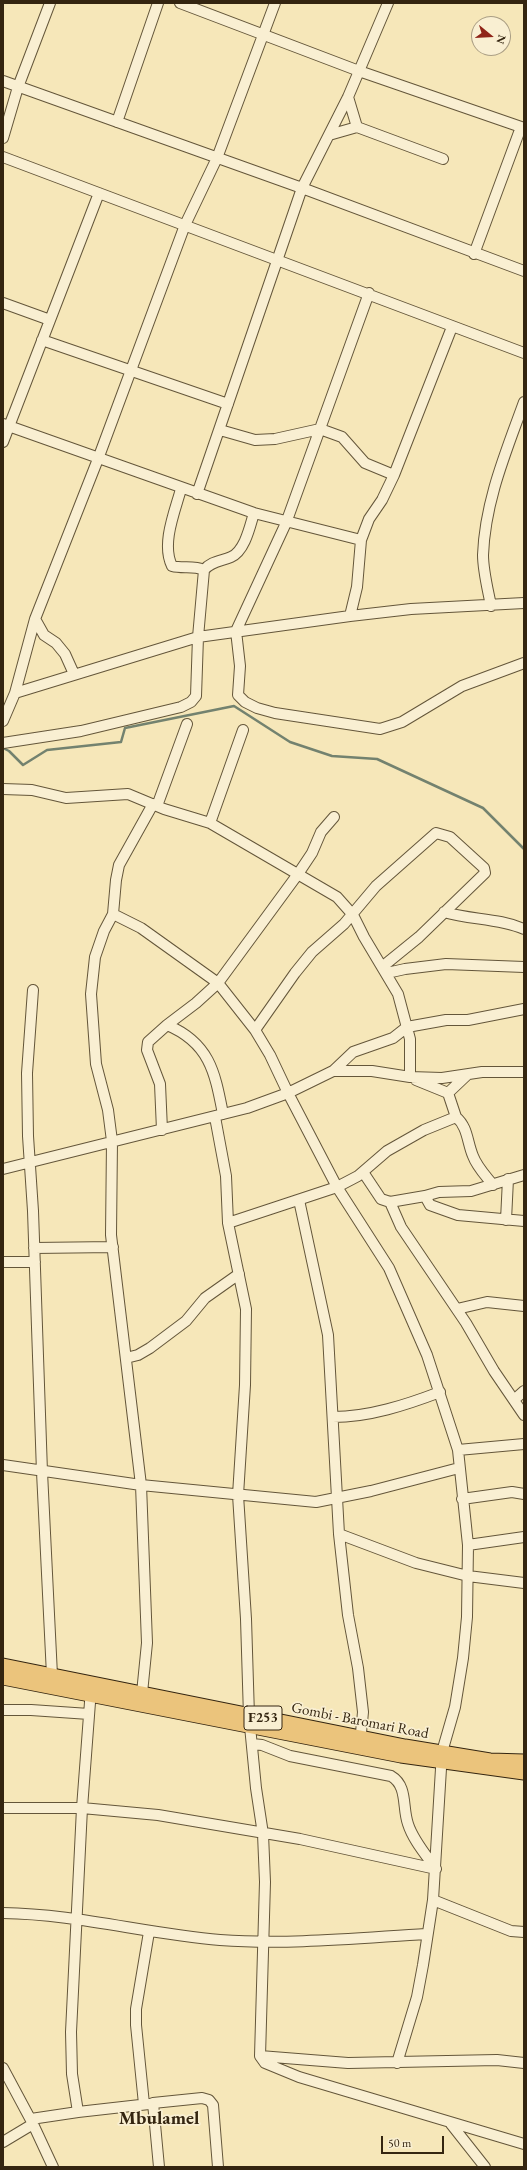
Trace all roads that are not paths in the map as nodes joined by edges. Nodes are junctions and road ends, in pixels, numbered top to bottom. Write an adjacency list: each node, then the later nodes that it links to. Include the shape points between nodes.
1 (50, 3): 9 (street)
2 (158, 3): 11 (street)
3 (180, 3): 6 (street)
4 (275, 3): 6 (street)
5 (388, 3): 7 (street)
6 (265, 34): 7 (street); 17 (street)
7 (359, 71): 10 (street); 13 (street)
8 (3, 81): 9 (street)
9 (18, 87): 11 (street); 15 (street)
10 (348, 97): 12 (street); 14 (street)
11 (117, 122): 17 (street)
12 (357, 127): 14 (street); 18 (street)
13 (522, 128): 22 (street)
14 (329, 135): 19 (street)
15 (3, 138)
16 (3, 157): 20 (street)
17 (216, 158): 19 (street); 21 (street)
18 (443, 160)
19 (302, 188): 22 (street); 23 (street)
20 (99, 193): 21 (street); 27 (street)
21 (185, 225): 23 (street); 31 (street)
22 (474, 254): 24 (street)
23 (278, 260): 25 (street); 33 (street)
24 (524, 271)
25 (369, 294): 28 (street); 35 (street)
26 (3, 303): 27 (street)
27 (50, 320): 29 (street)
28 (452, 327): 30 (street); 39 (street)
29 (42, 340): 31 (street); 34 (street)
30 (524, 353)
31 (131, 371): 33 (street); 38 (street)
32 (524, 402): 47 (street, via 495,481 486,516 483,556)
33 (228, 404): 36 (street)
34 (6, 425): 37 (street); 38 (street)
35 (320, 429): 36 (street, via 270,440 255,440); 39 (street, via 342,437 365,463); 43 (street)
36 (220, 430): 41 (street)
37 (3, 442)
38 (98, 459): 40 (street); 49 (street)
39 (394, 475): 44 (street, via 369,519)
40 (181, 488): 41 (street); 45 (street, via 168,540 170,561 172,566)
41 (197, 494): 42 (street)
42 (254, 513): 43 (street); 45 (street, via 246,537 237,552 233,556 208,565)
43 (286, 522): 44 (street); 50 (street)
44 (361, 540): 48 (street, via 357,587)
45 (204, 570): 51 (street)
46 (524, 603): 47 (street)
47 (491, 606): 48 (street)
48 (350, 616): 50 (street)
49 (35, 619): 53 (street, via 44,634 65,654); 54 (street)
50 (236, 631): 51 (street); 52 (street, via 240,666 238,695 244,702 275,713 380,729 402,722 462,686)
51 (198, 637): 53 (street); 58 (street, via 196,696 191,702 181,707 81,731)
52 (524, 663)
53 (74, 674): 54 (street)
54 (15, 693): 55 (street)
55 (4, 716)
56 (187, 724): 60 (street)
57 (243, 730): 62 (street)
58 (3, 742)
59 (3, 789): 60 (street, via 32,790 66,798 128,794)
60 (155, 805): 62 (street); 65 (street, via 119,865)
61 (334, 817): 63 (street, via 321,832 312,853)
62 (210, 823): 63 (street)
63 (298, 874): 66 (street, via 337,897); 70 (street)
64 (444, 912): 66 (street, via 485,873 484,868 450,836 436,833 376,886); 67 (street, via 464,918 510,923); 69 (street)
65 (113, 914): 70 (street, via 141,928); 85 (street, via 95,957 91,994 96,1064 108,1110)
66 (353, 915): 69 (street); 75 (street, via 312,952 294,973)
67 (524, 929)
68 (524, 967): 69 (street, via 446,964)
69 (384, 970): 74 (street, via 398,994)
70 (218, 983): 73 (street); 75 (street)
71 (33, 990): 86 (street, via 27,1073)
72 (524, 1009): 74 (street, via 468,1020 446,1020)
73 (167, 1025): 82 (street, via 197,1043 206,1054 213,1068); 84 (street, via 148,1042 147,1050 160,1084)
74 (407, 1027): 76 (street, via 394,1038 353,1052); 79 (street, via 411,1053)
75 (256, 1030): 80 (street)
76 (333, 1071): 79 (street, via 372,1071); 80 (street)
77 (524, 1072): 78 (street, via 482,1072)
78 (467, 1075): 79 (street, via 442,1078); 81 (street)
79 (410, 1077): 81 (street)
80 (288, 1093): 82 (street); 92 (street)
81 (448, 1093): 83 (street)
82 (219, 1116): 84 (street); 98 (street)
83 (456, 1116): 88 (street, via 387,1151); 91 (street, via 462,1122 473,1158)
84 (162, 1130): 85 (street)
85 (112, 1141): 86 (street); 99 (street)
86 (31, 1162): 87 (street); 100 (street)
87 (3, 1169)
88 (363, 1172): 92 (street); 95 (street, via 381,1199)
89 (524, 1175): 90 (street)
90 (508, 1179): 91 (street); 96 (street)
91 (493, 1185): 93 (street, via 471,1191 439,1192)
92 (337, 1187): 94 (street); 108 (street, via 389,1268 427,1355)
93 (425, 1196): 95 (street); 96 (street, via 430,1205 444,1211)
94 (299, 1200): 98 (street); 111 (street, via 328,1335)
95 (390, 1202): 105 (street, via 401,1226)
96 (506, 1220): 97 (street)
97 (524, 1221)
98 (228, 1223): 103 (street)
99 (113, 1247): 100 (street); 106 (street)
100 (34, 1248): 102 (street)
101 (3, 1262): 102 (street)
102 (35, 1262): 116 (street)
103 (239, 1274): 106 (street, via 205,1298 186,1320 150,1348); 119 (street, via 246,1309 247,1340)
104 (524, 1306): 105 (street, via 487,1302)
105 (457, 1309): 109 (street)
106 (126, 1358): 117 (street)
107 (524, 1391): 109 (street)
108 (440, 1392): 111 (street, via 398,1406 350,1417); 113 (street)
109 (514, 1400): 110 (street)
110 (524, 1415)
111 (333, 1417): 120 (street)
112 (524, 1444): 113 (street)
113 (458, 1450): 115 (street)
114 (3, 1465): 116 (street)
115 (459, 1468): 120 (street); 121 (street)
116 (42, 1472): 117 (street); 128 (street)
117 (141, 1485): 119 (street); 131 (street, via 147,1643)
118 (524, 1494): 121 (street, via 512,1492)
119 (238, 1495): 120 (street, via 316,1502); 134 (street)
120 (337, 1498): 122 (street)
121 (462, 1499): 124 (street)
122 (339, 1534): 125 (street, via 416,1563); 135 (street, via 363,1712)
123 (524, 1537): 124 (street)
124 (468, 1545): 125 (street)
125 (468, 1576): 126 (street); 137 (street, via 463,1658)
126 (524, 1583)
127 (3, 1665): 128 (main road, Gombi - Baromari Road / F253)
128 (52, 1675): 130 (main road, Gombi - Baromari Road / F253)
129 (3, 1678): 130 (main road, Gombi - Baromari Road / F253)
130 (91, 1689): 131 (main road, Gombi - Baromari Road / F253); 133 (street); 134 (main road, Gombi - Baromari Road / F253)
131 (142, 1693): 134 (main road, Gombi - Baromari Road / F253)
132 (3, 1710): 133 (street)
133 (90, 1714): 141 (street)
134 (249, 1721): 135 (main road, Gombi - Baromari Road / F253); 136 (street)
135 (360, 1743): 137 (main road, Gombi - Baromari Road / F253)
136 (252, 1744): 142 (street); 143 (street, via 262,1745 290,1756 384,1774 398,1780 403,1792 408,1825)
137 (442, 1758): 138 (main road, Gombi - Baromari Road / F253); 139 (main road, Gombi - Baromari Road / F253); 143 (street)
138 (524, 1761)
139 (524, 1773)
140 (3, 1808): 141 (street)
141 (82, 1808): 142 (street, via 188,1819); 146 (street)
142 (263, 1834): 143 (street, via 300,1839); 150 (street, via 265,1882)
143 (436, 1869): 144 (street)
144 (433, 1900): 148 (street, via 511,1931); 149 (street)
145 (3, 1913): 146 (street)
146 (77, 1918): 147 (street); 157 (street, via 70,2032 72,2074)
147 (149, 1932): 150 (street); 156 (street, via 136,2009 136,2025)
148 (524, 1932)
149 (426, 1934): 150 (street); 152 (street, via 417,1997)
150 (262, 1943): 151 (street)
151 (260, 2056): 152 (street, via 348,2063); 159 (street, via 265,2063 299,2077)
152 (397, 2063): 153 (street, via 497,2060)
153 (524, 2063)
154 (3, 2068): 155 (street)
155 (7, 2082): 158 (street)
156 (149, 2104): 157 (street); 163 (street); 164 (street, via 202,2098 209,2100 213,2105)
157 (78, 2112): 158 (street)
158 (32, 2122): 160 (street); 162 (street)
159 (451, 2124): 161 (street); 165 (street)
160 (3, 2142)
161 (524, 2144)
162 (51, 2166)
163 (160, 2167)
164 (218, 2167)
165 (485, 2167)

